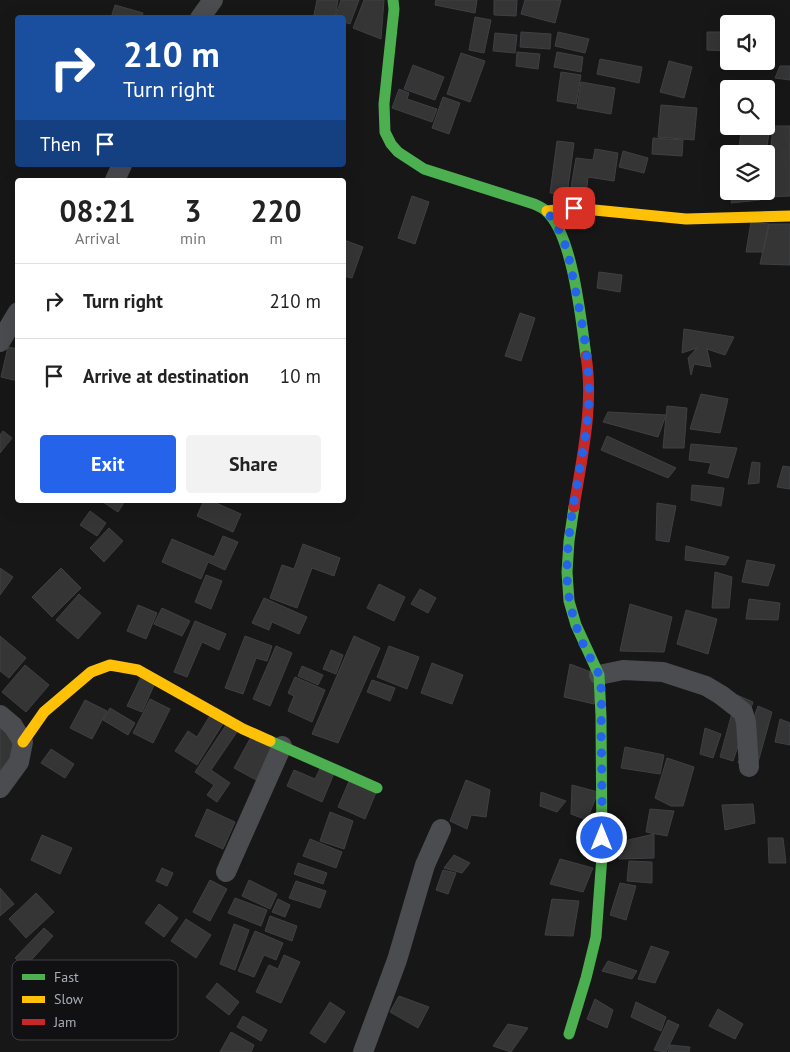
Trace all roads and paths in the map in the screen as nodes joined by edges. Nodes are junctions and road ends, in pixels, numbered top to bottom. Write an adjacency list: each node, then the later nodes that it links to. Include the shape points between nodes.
1 (213, 0): 3 (street)
2 (393, 0): 4 (street, via 384,104 385,132 391,144 424,169 534,204)
3 (202, 15)
4 (547, 212): 5 (street, via 574,208 686,218); 8 (street, via 557,224 567,249 588,368 587,422 567,572 569,601 576,625)
5 (790, 216)
6 (15, 317): 7 (street)
7 (0, 342)
8 (599, 675): 12 (street, via 624,670 663,672 721,694 743,712); 17 (street, via 602,856 596,937)
9 (0, 715): 10 (street, via 13,726)
10 (23, 742): 11 (street, via 44,712 66,692 91,672 110,665 138,670 243,729); 13 (street, via 19,762)
11 (282, 746): 14 (street); 16 (street)
12 (749, 768)
13 (0, 788)
14 (377, 788)
15 (441, 829): 18 (street, via 425,865 397,960)
16 (226, 872)
17 (569, 1034)
18 (363, 1052)

